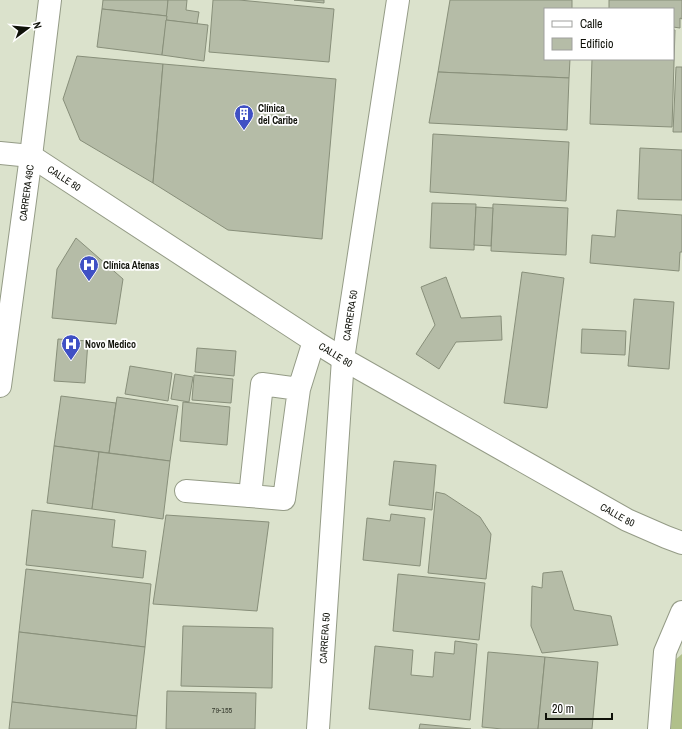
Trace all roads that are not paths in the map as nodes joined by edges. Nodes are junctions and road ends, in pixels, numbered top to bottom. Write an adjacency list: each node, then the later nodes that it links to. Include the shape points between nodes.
1 (50, 0): 4 (street, CARRERA 49C)
2 (398, 0): 6 (street, CARRERA 50)
3 (0, 153): 4 (street, CALLE 80)
4 (31, 156): 5 (street, CALLE 80); 7 (street, CARRERA 49C)
5 (314, 341): 6 (street, CALLE 80); 8 (street)
6 (343, 359): 11 (street, CALLE 80, via 627,520); 15 (street, CARRERA 50)
7 (0, 386)
8 (299, 389): 10 (street, via 284,499); 10 (street, via 262,384)
9 (186, 491): 10 (street)
10 (250, 496)
11 (682, 543)
12 (682, 612): 14 (street)
13 (682, 636): 14 (street, via 673,640)
14 (665, 652): 16 (street)
15 (318, 729)
16 (659, 729)

